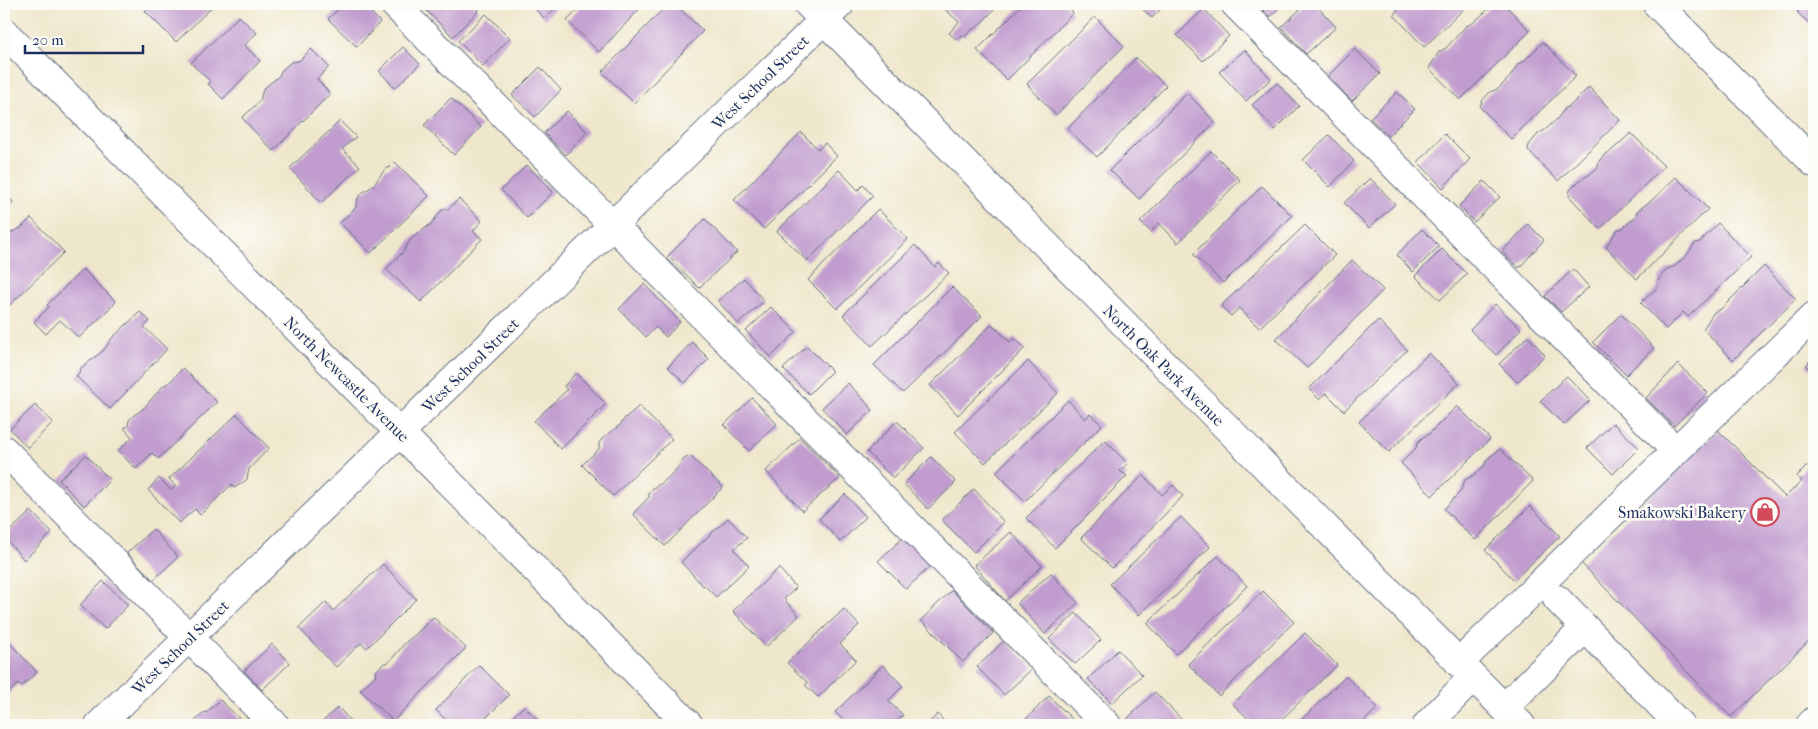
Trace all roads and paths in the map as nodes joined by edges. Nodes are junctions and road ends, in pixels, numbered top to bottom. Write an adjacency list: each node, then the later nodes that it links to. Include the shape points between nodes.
1 (394, 4): 7 (street)
2 (1235, 4): 11 (street)
3 (1657, 4): 6 (street)
4 (824, 9): 7 (street, West School Street); 15 (street, North Oak Park Avenue)
5 (4, 32): 9 (street, North Newcastle Avenue)
6 (1814, 162)
7 (613, 225): 9 (street, West School Street); 21 (street)
8 (1814, 316): 11 (street)
9 (400, 433): 14 (street, West School Street); 20 (street, North Newcastle Avenue)
10 (4, 450): 14 (street)
11 (1676, 451): 15 (street)
12 (1557, 599): 13 (street)
13 (1585, 628): 16 (street); 23 (street)
14 (189, 638): 18 (street, West School Street); 19 (street)
15 (1466, 670): 16 (street, North Oak Park Avenue); 22 (street)
16 (1512, 717)
17 (1814, 721): 24 (street)
18 (100, 725)
19 (275, 725)
20 (689, 725)
21 (1107, 725)
22 (1427, 725)
23 (1680, 725)
24 (1810, 725)

